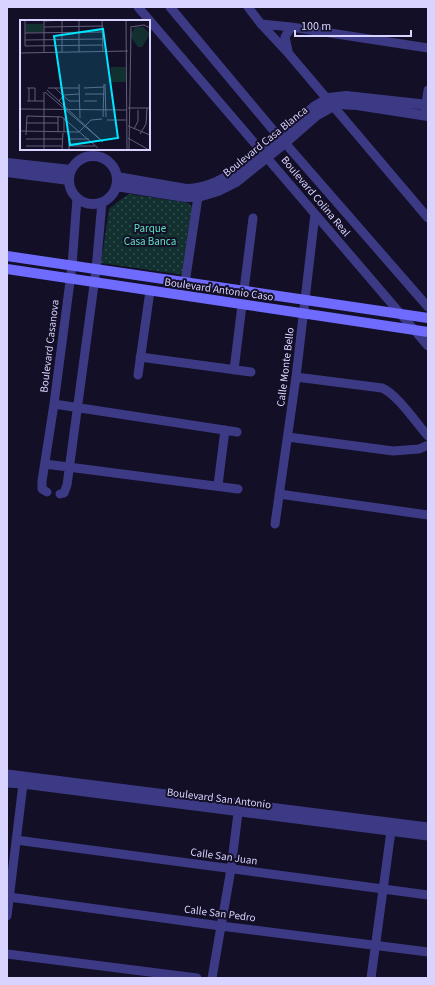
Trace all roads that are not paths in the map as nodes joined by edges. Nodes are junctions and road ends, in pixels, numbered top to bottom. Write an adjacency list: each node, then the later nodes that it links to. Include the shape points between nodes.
1 (138, 7): 4 (street, Boulevard Colina Real)
2 (170, 7): 13 (street, Boulevard Colina Real)
3 (248, 7): 6 (street)
4 (149, 20)
5 (150, 21): 14 (street, Boulevard Colina Real)
6 (261, 24): 7 (street); 9 (street)
7 (292, 27): 8 (street); 9 (street, via 286,37)
8 (428, 48)
9 (289, 54): 11 (street)
10 (428, 90): 12 (street)
11 (330, 102): 12 (street, Boulevard Casa Blanca, via 346,96); 13 (street, Boulevard Casa Blanca, via 315,106); 25 (street)
12 (426, 110)
13 (282, 140): 14 (street, Boulevard Casa Blanca); 15 (street, Boulevard Casa Blanca); 37 (street, Boulevard Colina Real)
14 (260, 150): 15 (street, Boulevard Colina Real); 19 (street, Boulevard Casa Blanca, via 226,178 194,189)
15 (268, 158): 20 (street, Boulevard Casa Blanca, via 231,185); 23 (street, Boulevard Colina Real)
16 (7, 163): 18 (street)
17 (7, 172): 18 (street)
18 (70, 175): 19 (street, via 76,163 83,158 96,156 109,161 114,168); 21 (street, via 70,187)
19 (117, 182): 20 (street, Boulevard Casa Blanca, via 185,197); 22 (street, via 111,196)
20 (198, 196): 32 (street)
21 (77, 198): 22 (street, via 89,204); 27 (street, Boulevard Casanova)
22 (102, 202): 29 (street)
23 (315, 214): 35 (street, Calle Monte Bello); 39 (street, Boulevard Colina Real)
24 (253, 218): 33 (street)
25 (428, 218)
26 (11, 257): 27 (main road, Boulevard Antonio Caso); 28 (main road)
27 (72, 266): 29 (main road, Boulevard Antonio Caso); 30 (street, Boulevard Casanova)
28 (10, 270): 30 (main road, Boulevard Antonio Caso)
29 (96, 270): 31 (street); 32 (main road, Boulevard Antonio Caso)
30 (70, 279): 31 (main road, Boulevard Antonio Caso); 49 (street, Boulevard Casanova)
31 (93, 282): 34 (main road, Boulevard Antonio Caso); 50 (street)
32 (185, 283): 33 (main road, Boulevard Antonio Caso)
33 (244, 290): 35 (main road, Boulevard Antonio Caso)
34 (150, 291): 36 (main road, Boulevard Antonio Caso); 44 (street)
35 (306, 299): 38 (street, Calle Monte Bello); 39 (main road, Boulevard Antonio Caso)
36 (242, 305): 38 (main road, Boulevard Antonio Caso); 45 (street)
37 (428, 307)
38 (304, 313): 41 (main road, Boulevard Antonio Caso); 48 (street, Calle Monte Bello)
39 (402, 315): 40 (main road, Boulevard Antonio Caso); 41 (street, Boulevard Colina Real)
40 (428, 318)
41 (414, 330): 42 (main road, Boulevard Antonio Caso); 43 (street, Boulevard Colina Real)
42 (428, 332)
43 (428, 346)
44 (140, 357): 45 (street); 47 (street)
45 (234, 370): 46 (street)
46 (251, 372)
47 (138, 375)
48 (296, 377): 53 (street, via 387,390); 54 (street, Calle Monte Bello)
49 (54, 404): 50 (street); 56 (street, Boulevard Casanova)
50 (77, 408): 51 (street); 57 (street)
51 (225, 430): 52 (street); 58 (street)
52 (237, 432)
53 (428, 436)
54 (288, 437): 55 (street, via 393,451 419,449); 62 (street, Calle Monte Bello)
55 (428, 445)
56 (45, 464): 57 (street); 60 (street, Boulevard Casanova, via 41,487)
57 (69, 467): 58 (street); 61 (street, via 66,490)
58 (218, 485): 59 (street)
59 (238, 489)
60 (47, 492)
61 (60, 494)
62 (279, 494): 63 (street); 64 (street, Calle Monte Bello)
63 (428, 515)
64 (275, 524)
65 (7, 774): 69 (street, Boulevard San Antonio)
66 (7, 783): 67 (street, Boulevard San Antonio)
67 (23, 784): 68 (street, Boulevard San Antonio); 72 (street)
68 (238, 813): 70 (street, Boulevard San Antonio); 73 (street)
69 (428, 827)
70 (391, 831): 71 (street, Boulevard San Antonio); 74 (street)
71 (428, 836)
72 (16, 840): 73 (street, Calle San Juan); 76 (street)
73 (231, 869): 74 (street, Calle San Juan); 78 (street)
74 (383, 889): 75 (street, Calle San Juan); 79 (street)
75 (428, 895)
76 (9, 898): 77 (street); 78 (street, Calle San Pedro)
77 (7, 916)
78 (221, 926): 79 (street, Calle San Pedro); 83 (street)
79 (375, 945): 80 (street, Calle San Pedro); 84 (street)
80 (428, 952)
81 (7, 954): 82 (street)
82 (197, 978)
83 (212, 978)
84 (371, 978)

